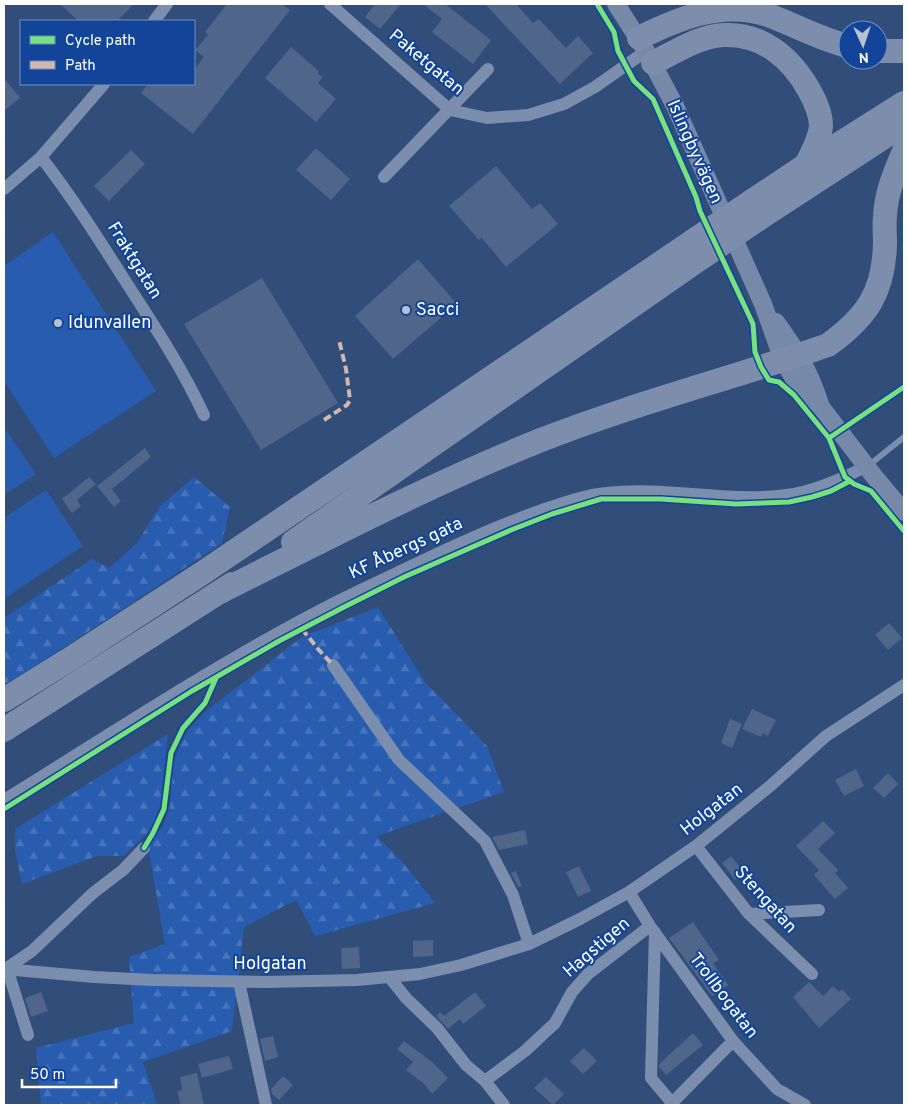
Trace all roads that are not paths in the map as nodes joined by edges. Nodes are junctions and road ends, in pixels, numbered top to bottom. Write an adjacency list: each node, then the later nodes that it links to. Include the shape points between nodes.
1 (167, 4): 4 (street)
2 (330, 4): 12 (street, Paketgatan)
3 (616, 4): 6 (street, Islingbyvägen)
4 (155, 20)
5 (838, 42): 6 (highway, via 768,15 727,9 687,17)
6 (646, 51): 12 (street, Paketgatan, via 595,87 564,104 528,115 487,118); 16 (highway, via 688,46 722,35 747,36 781,54 798,72 815,100 819,114 819,134); 21 (street, Islingbyvägen, via 675,106 763,304)
7 (888, 51): 8 (highway)
8 (904, 51)
9 (488, 69): 12 (street)
10 (103, 85): 15 (street)
11 (904, 103): 16 (highway)
12 (450, 110): 17 (street)
13 (904, 124): 19 (highway)
14 (904, 151): 21 (highway, via 890,186 883,265 875,294 860,317 828,345)
15 (41, 157): 18 (street); 22 (street, Fraktgatan, via 76,202 188,379)
16 (806, 165): 19 (highway)
17 (384, 177)
18 (4, 189)
19 (756, 209): 20 (highway, bridge)
20 (697, 249): 26 (highway); 29 (highway)
21 (791, 357): 24 (street, Islingbyvägen, via 811,377 822,407); 26 (highway, via 542,440 451,478)
22 (204, 415)
23 (904, 437): 24 (lane)
24 (867, 466): 25 (street, Islingbyvägen); 31 (street, KF Åbergs gata, via 846,478 788,495 758,498 666,492 605,493 533,513 459,543 311,615)
25 (904, 512)
26 (220, 592): 30 (highway)
27 (333, 665): 38 (street, via 399,760 485,841 513,894)
28 (904, 685): 32 (street, Holgatan, via 826,736)
29 (4, 700)
30 (4, 730)
31 (4, 800)
32 (696, 846): 34 (street, Holgatan); 36 (street, Stengatan)
33 (144, 848): 39 (street, via 32,952)
34 (629, 892): 37 (street, Trollbogatan); 38 (street, Holgatan)
35 (819, 910): 36 (street)
36 (749, 914): 40 (street, Stengatan)
37 (652, 929): 44 (street, Trollbogatan); 45 (street, Hagstigen, via 588,974 572,992 555,1023); 46 (street, via 651,1078)
38 (529, 944): 41 (street, Holgatan, via 461,965)
39 (6, 968): 42 (street, Holgatan, via 94,977); 43 (street)
40 (812, 974)
41 (390, 978): 42 (street, Holgatan); 45 (street, via 437,1028 466,1065)
42 (239, 982): 47 (street)
43 (28, 1036)
44 (733, 1041): 46 (street); 49 (street, Trollbogatan, via 777,1089)
45 (485, 1082): 48 (street)
46 (671, 1104)
47 (266, 1105)
48 (504, 1105)
49 (805, 1105)

